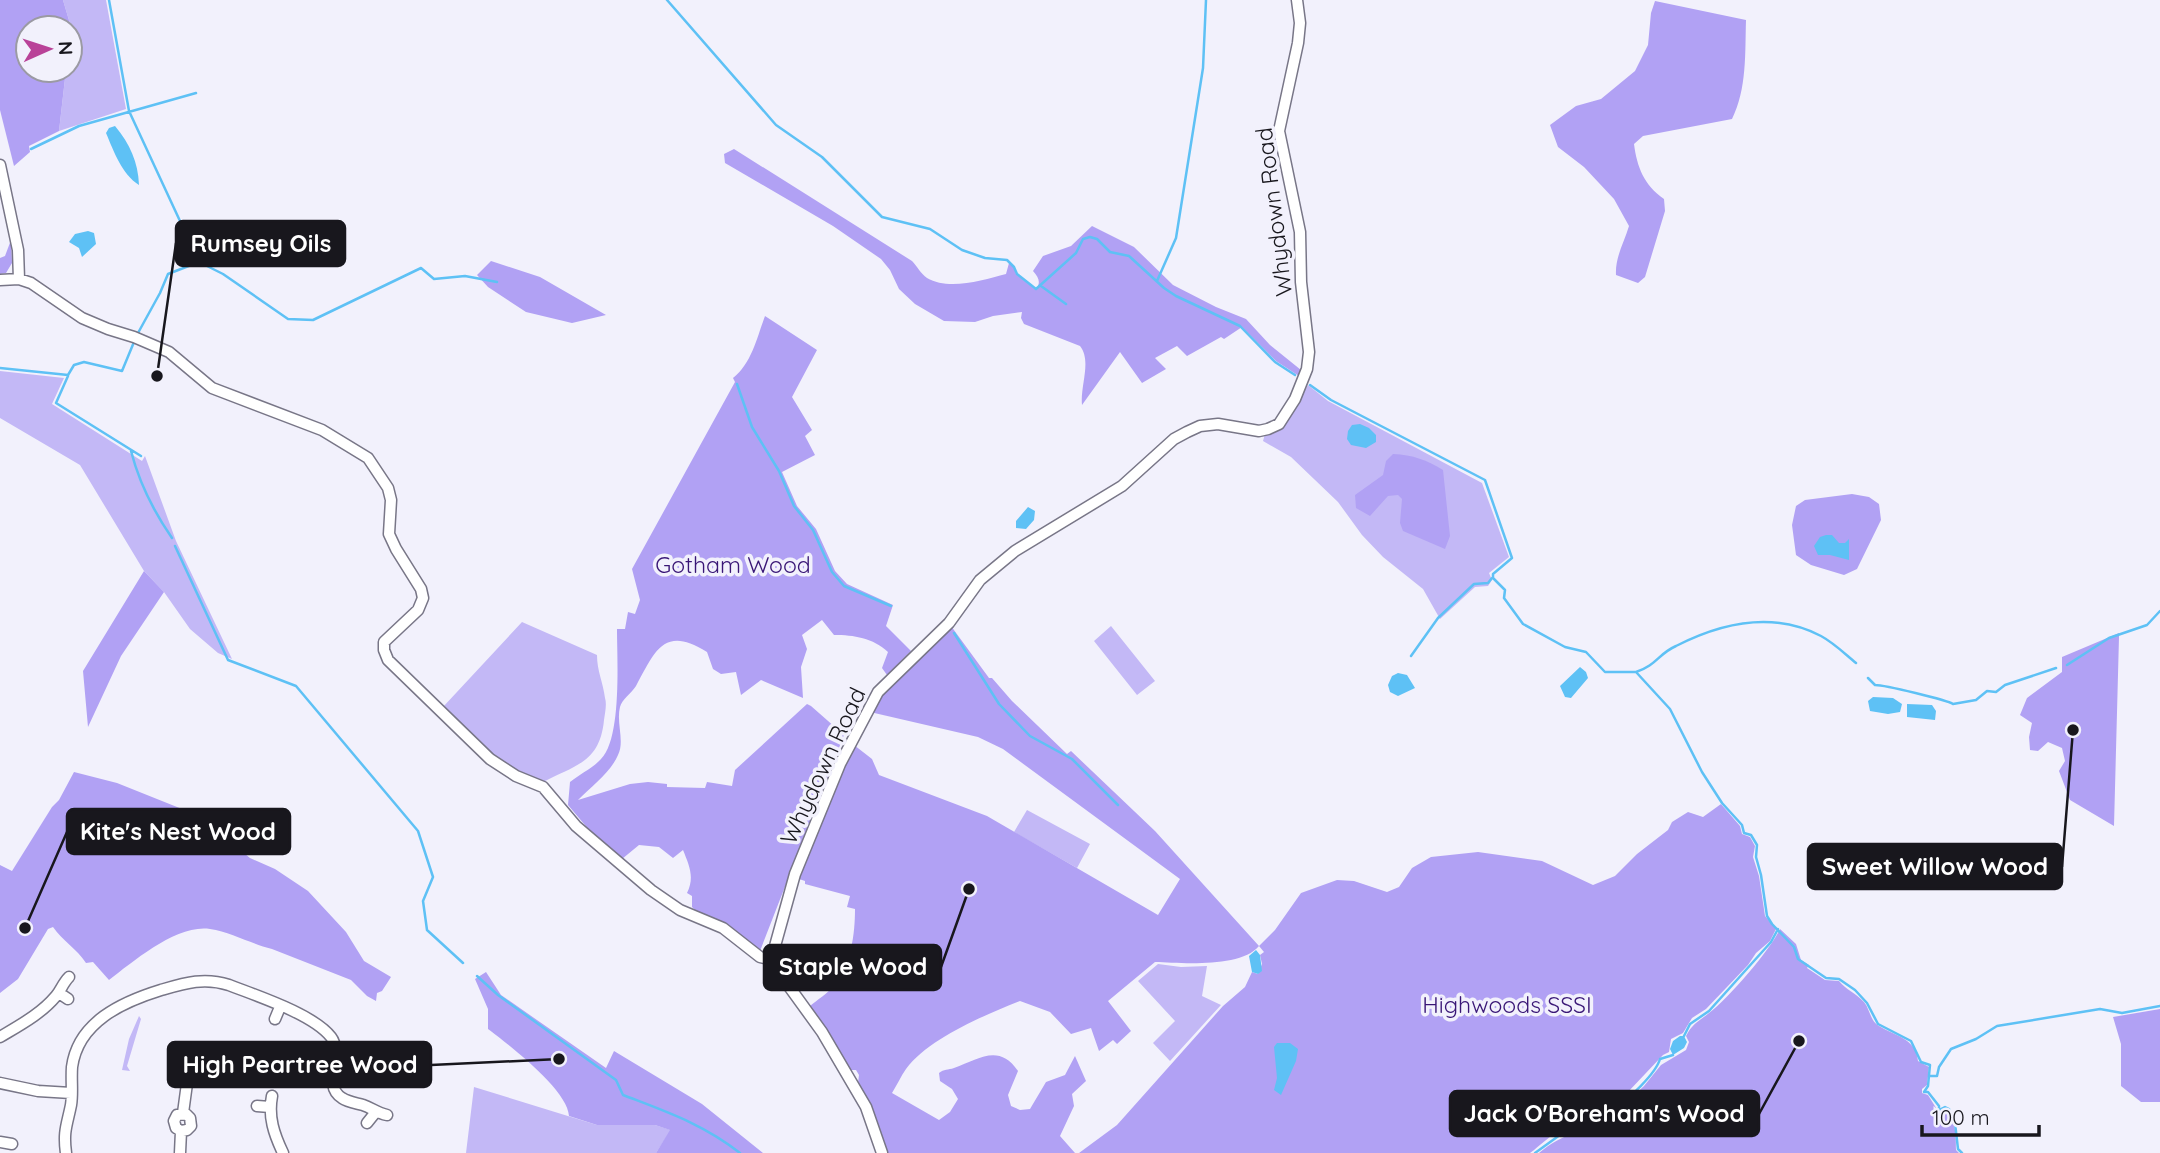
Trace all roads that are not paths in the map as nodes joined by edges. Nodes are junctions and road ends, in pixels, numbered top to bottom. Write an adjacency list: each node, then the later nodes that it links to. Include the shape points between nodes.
1 (1297, 0): 5 (street, Whydown Road, via 1298,43 1279,131 1300,232 1308,352 1295,399 1279,424 1268,429 1217,424 1200,426 1174,439 1122,486 1015,551 979,580 949,623 877,692 803,852 783,910)
2 (0, 164): 3 (street, via 18,250)
3 (19, 279): 4 (street); 5 (street, via 82,318 169,352 212,388 322,430 368,458 388,488 389,534 423,598 418,610 384,642 388,660 490,760 543,787 576,826 651,890 680,910 723,928 760,957)
4 (0, 280)
5 (775, 960): 24 (street, via 866,1107)
6 (69, 977): 9 (street, via 61,985 64,996)
7 (280, 1007): 8 (street); 14 (street, via 229,985 200,980 121,1004 91,1028 76,1053); 16 (street, via 311,1019 332,1038 336,1093)
8 (275, 1019)
9 (0, 1037)
10 (174, 1074): 11 (street)
11 (188, 1076): 12 (street); 22 (street, via 183,1113 174,1121 181,1131)
12 (203, 1079)
13 (0, 1083): 14 (street)
14 (71, 1093): 21 (street)
15 (257, 1106): 23 (street, via 271,1101 274,1132)
16 (375, 1113): 17 (street); 18 (street)
17 (387, 1115)
18 (368, 1123)
19 (0, 1142): 20 (street)
20 (12, 1144)
21 (66, 1153)
22 (180, 1153)
23 (283, 1153)
24 (882, 1153)

